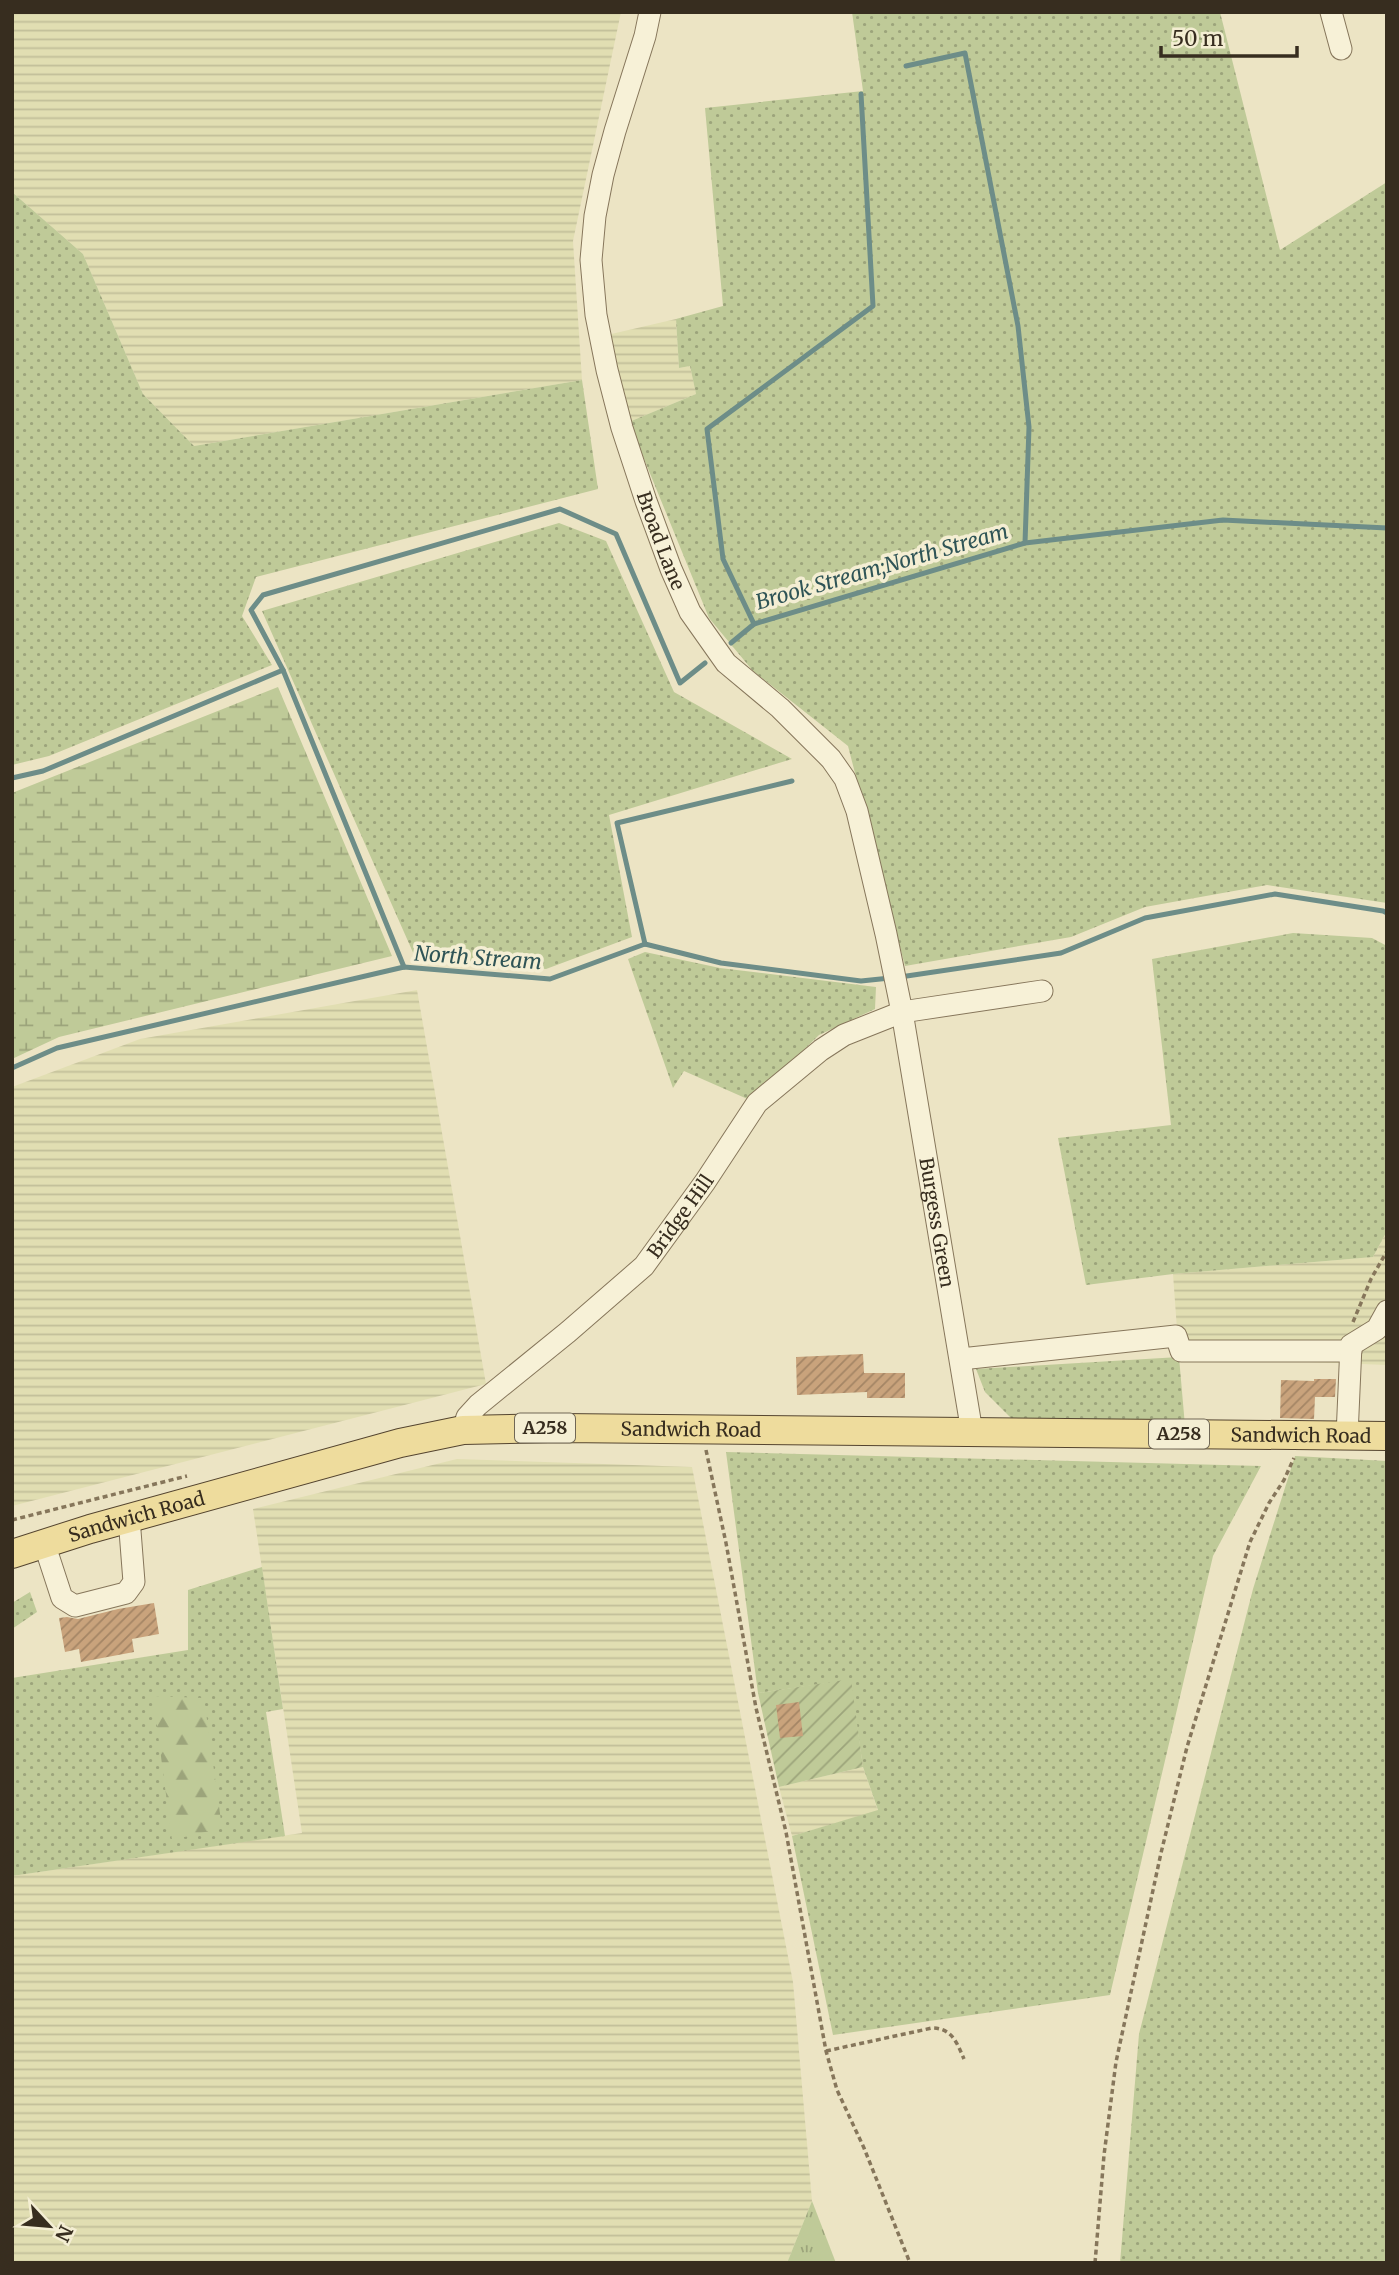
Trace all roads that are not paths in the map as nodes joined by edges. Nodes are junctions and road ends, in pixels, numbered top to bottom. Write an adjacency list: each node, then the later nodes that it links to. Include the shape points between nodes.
1 (650, 12): 5 (street, Broad Lane, via 595,216 591,260 607,370 646,501 690,612 726,663 809,734 845,779 867,849)
2 (1332, 12): 3 (street)
3 (1341, 49)
4 (1042, 991): 5 (street, Bridge Hill)
5 (902, 1012): 8 (street, Burgess Green); 9 (street, Bridge Hill, via 844,1035 757,1103 644,1266 478,1405)
6 (1387, 1311): 7 (street, via 1377,1329)
7 (1351, 1348): 8 (street, via 1181,1352 1176,1336); 11 (street)
8 (961, 1360): 10 (street, Burgess Green)
9 (463, 1430): 10 (main road, Sandwich Road / A258); 13 (main road, Sandwich Road / A258)
10 (972, 1432): 11 (main road, Sandwich Road / A258)
11 (1347, 1436): 12 (main road, Sandwich Road / A258)
12 (1387, 1436)
13 (129, 1518): 14 (main road, Sandwich Road / A258); 14 (street, via 134,1582 126,1592 75,1606 62,1598)
14 (44, 1543): 15 (main road, Sandwich Road / A258)
15 (12, 1554)

